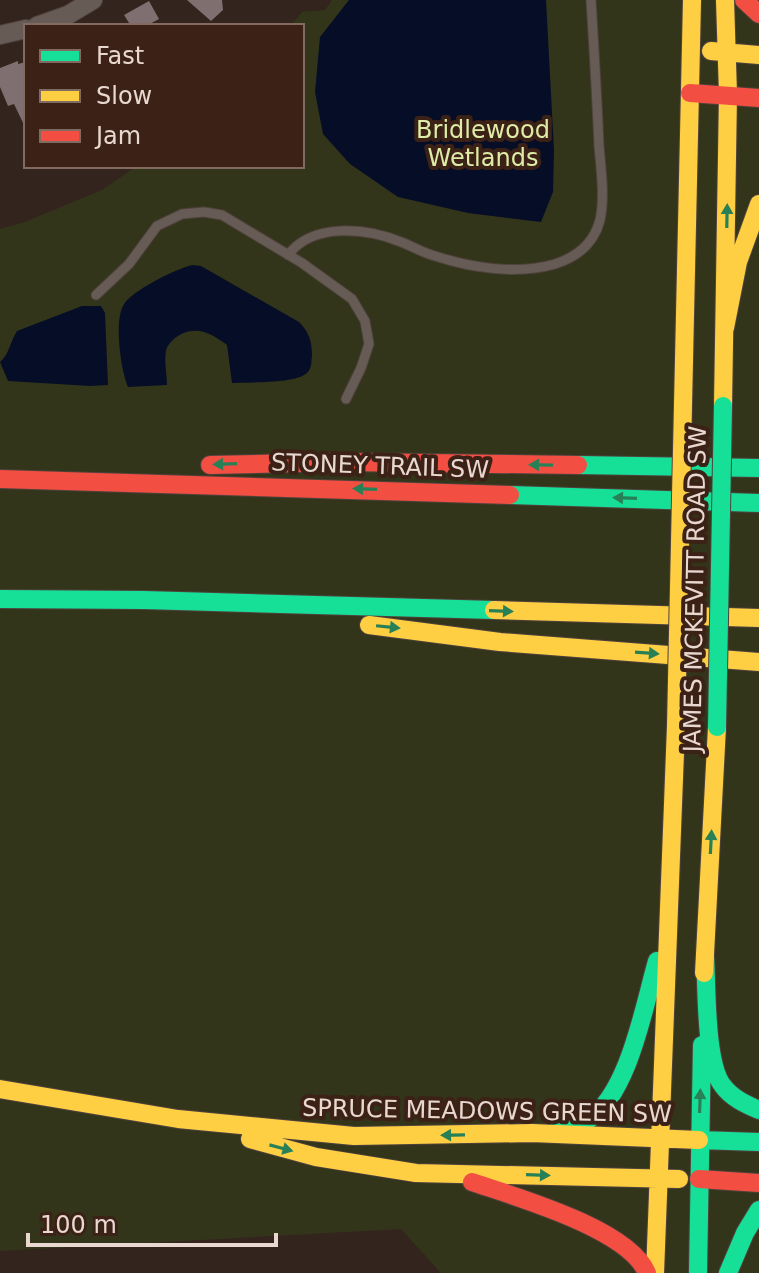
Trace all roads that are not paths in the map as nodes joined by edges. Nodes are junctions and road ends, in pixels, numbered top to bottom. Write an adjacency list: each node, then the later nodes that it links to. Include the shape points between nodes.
1 (93, 0): 7 (street)
2 (591, 0): 18 (lane, via 600,218 592,241 571,259 538,268 478,266 432,256 398,240 341,230 302,241)
3 (692, 0): 11 (main road, JAMES MCKEVITT ROAD SW)
4 (725, 0): 12 (main road, JAMES MCKEVITT ROAD SW)
5 (744, 0): 6 (main road)
6 (759, 14)
7 (70, 20): 8 (street)
8 (48, 24)
9 (24, 29): 10 (street)
10 (0, 35)
11 (693, 50): 12 (main road); 14 (main road, JAMES MCKEVITT ROAD SW)
12 (728, 52): 13 (main road); 15 (main road, JAMES MCKEVITT ROAD SW)
13 (759, 55)
14 (690, 93): 15 (main road); 30 (main road, JAMES MCKEVITT ROAD SW, bridge)
15 (728, 94): 16 (main road); 20 (main road, JAMES MCKEVITT ROAD SW, one-way to 15)
16 (759, 98)
17 (759, 204): 20 (main road, via 738,262)
18 (288, 255): 19 (lane, via 222,215 182,214 157,226 129,264); 21 (lane, via 352,299 365,321 369,344)
19 (96, 295)
20 (725, 328): 31 (main road, JAMES MCKEVITT ROAD SW, one-way to 20, bridge, via 717,727)
21 (346, 399)
22 (759, 468): 23 (main road, one-way to 23, via 345,462)
23 (0, 471)
24 (0, 479): 25 (main road, STONEY TRAIL SW, one-way to 24)
25 (759, 503)
26 (0, 599): 27 (main road)
27 (144, 600): 28 (main road, one-way to 28); 29 (main road, one-way to 29, via 500,642)
28 (759, 618)
29 (759, 662)
30 (668, 915): 35 (main road, via 613,1097 587,1121); 36 (main road, JAMES MCKEVITT ROAD SW)
31 (705, 956): 33 (main road, via 710,1061 730,1094); 37 (main road, JAMES MCKEVITT ROAD SW, one-way to 31)
32 (0, 1089): 34 (main road, SPRUCE MEADOWS GREEN SW)
33 (759, 1110)
34 (178, 1119): 35 (main road, SPRUCE MEADOWS GREEN SW, one-way to 34, via 354,1136); 39 (main road, SPRUCE MEADOWS GREEN SW, one-way to 39, via 316,1157)
35 (532, 1133): 36 (main road, SPRUCE MEADOWS GREEN SW)
36 (662, 1138): 37 (main road, SPRUCE MEADOWS GREEN SW); 40 (main road, JAMES MCKEVITT ROAD SW)
37 (699, 1140): 38 (main road, SPRUCE MEADOWS GREEN SW); 41 (main road, JAMES MCKEVITT ROAD SW)
38 (759, 1142)
39 (446, 1173): 40 (main road, SPRUCE MEADOWS GREEN SW, one-way to 40); 44 (main road, via 620,1241)
40 (661, 1178): 41 (main road, SPRUCE MEADOWS GREEN SW); 45 (main road, JAMES MCKEVITT ROAD SW)
41 (699, 1179): 42 (main road, SPRUCE MEADOWS GREEN SW); 46 (main road, JAMES MCKEVITT ROAD SW)
42 (759, 1183)
43 (759, 1210): 47 (main road)
44 (647, 1273)
45 (655, 1273)
46 (698, 1273)
47 (728, 1273)

